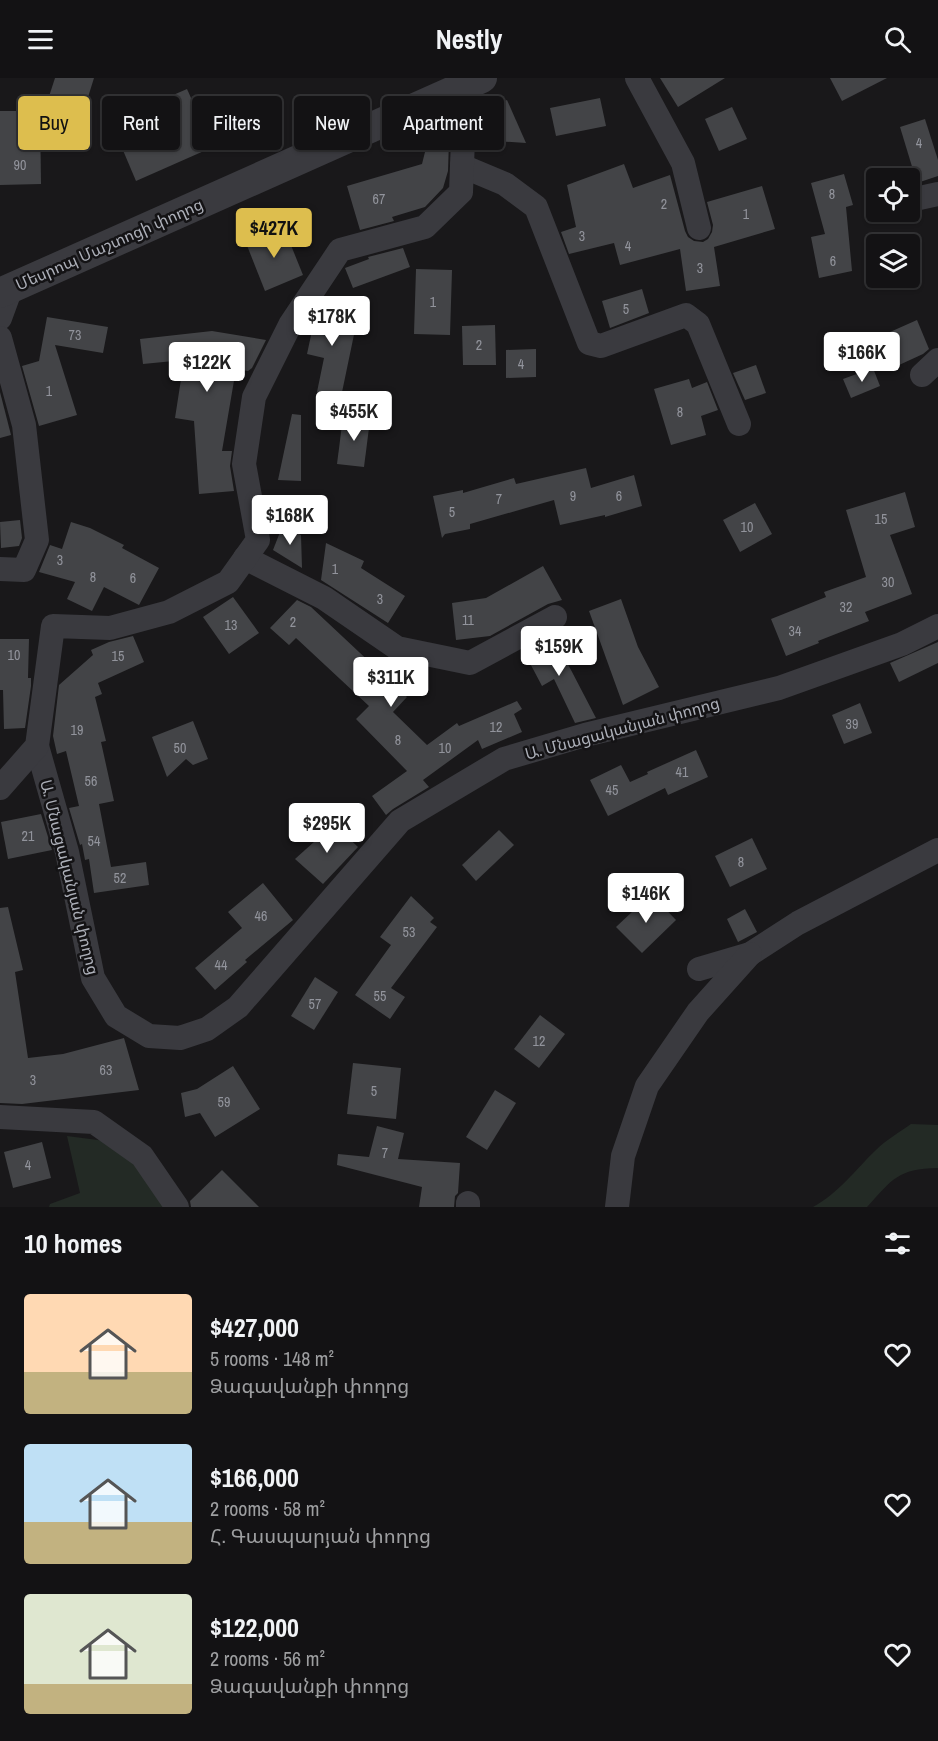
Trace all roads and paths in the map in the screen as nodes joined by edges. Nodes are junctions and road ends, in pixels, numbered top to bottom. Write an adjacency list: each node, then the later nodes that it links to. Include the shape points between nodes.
1 (637, 78): 4 (street, via 683,164)
2 (473, 82): 3 (street); 5 (street, Մեսրոպ Մաշտոցի փողոց)
3 (462, 166): 8 (street, via 505,184 536,207 589,343 601,346 686,315 698,324); 9 (street, via 461,192 425,227 340,250 291,325 254,397 244,464 258,540)
4 (699, 228)
5 (6, 290): 6 (street)
6 (0, 318)
7 (0, 338): 10 (street, via 24,426 37,540 24,570)
8 (739, 424)
9 (245, 558): 11 (street, via 324,598 397,648 470,663); 13 (street, via 228,582 169,612 110,628 53,626)
10 (0, 569)
11 (555, 617)
12 (938, 626): 13 (street, Ա. Մնացականյան փողոց, via 902,644 779,688 504,759 400,821 238,1007 207,1029 180,1038 149,1036 116,1016 93,978 67,852)
13 (37, 746): 14 (street)
14 (3, 780)
15 (938, 850): 16 (street, via 798,923)
16 (750, 954): 17 (street); 20 (street, via 698,1012 647,1086 623,1156)
17 (699, 969)
18 (0, 1117): 19 (street, via 94,1122 142,1156)
19 (177, 1207)
20 (617, 1207)

